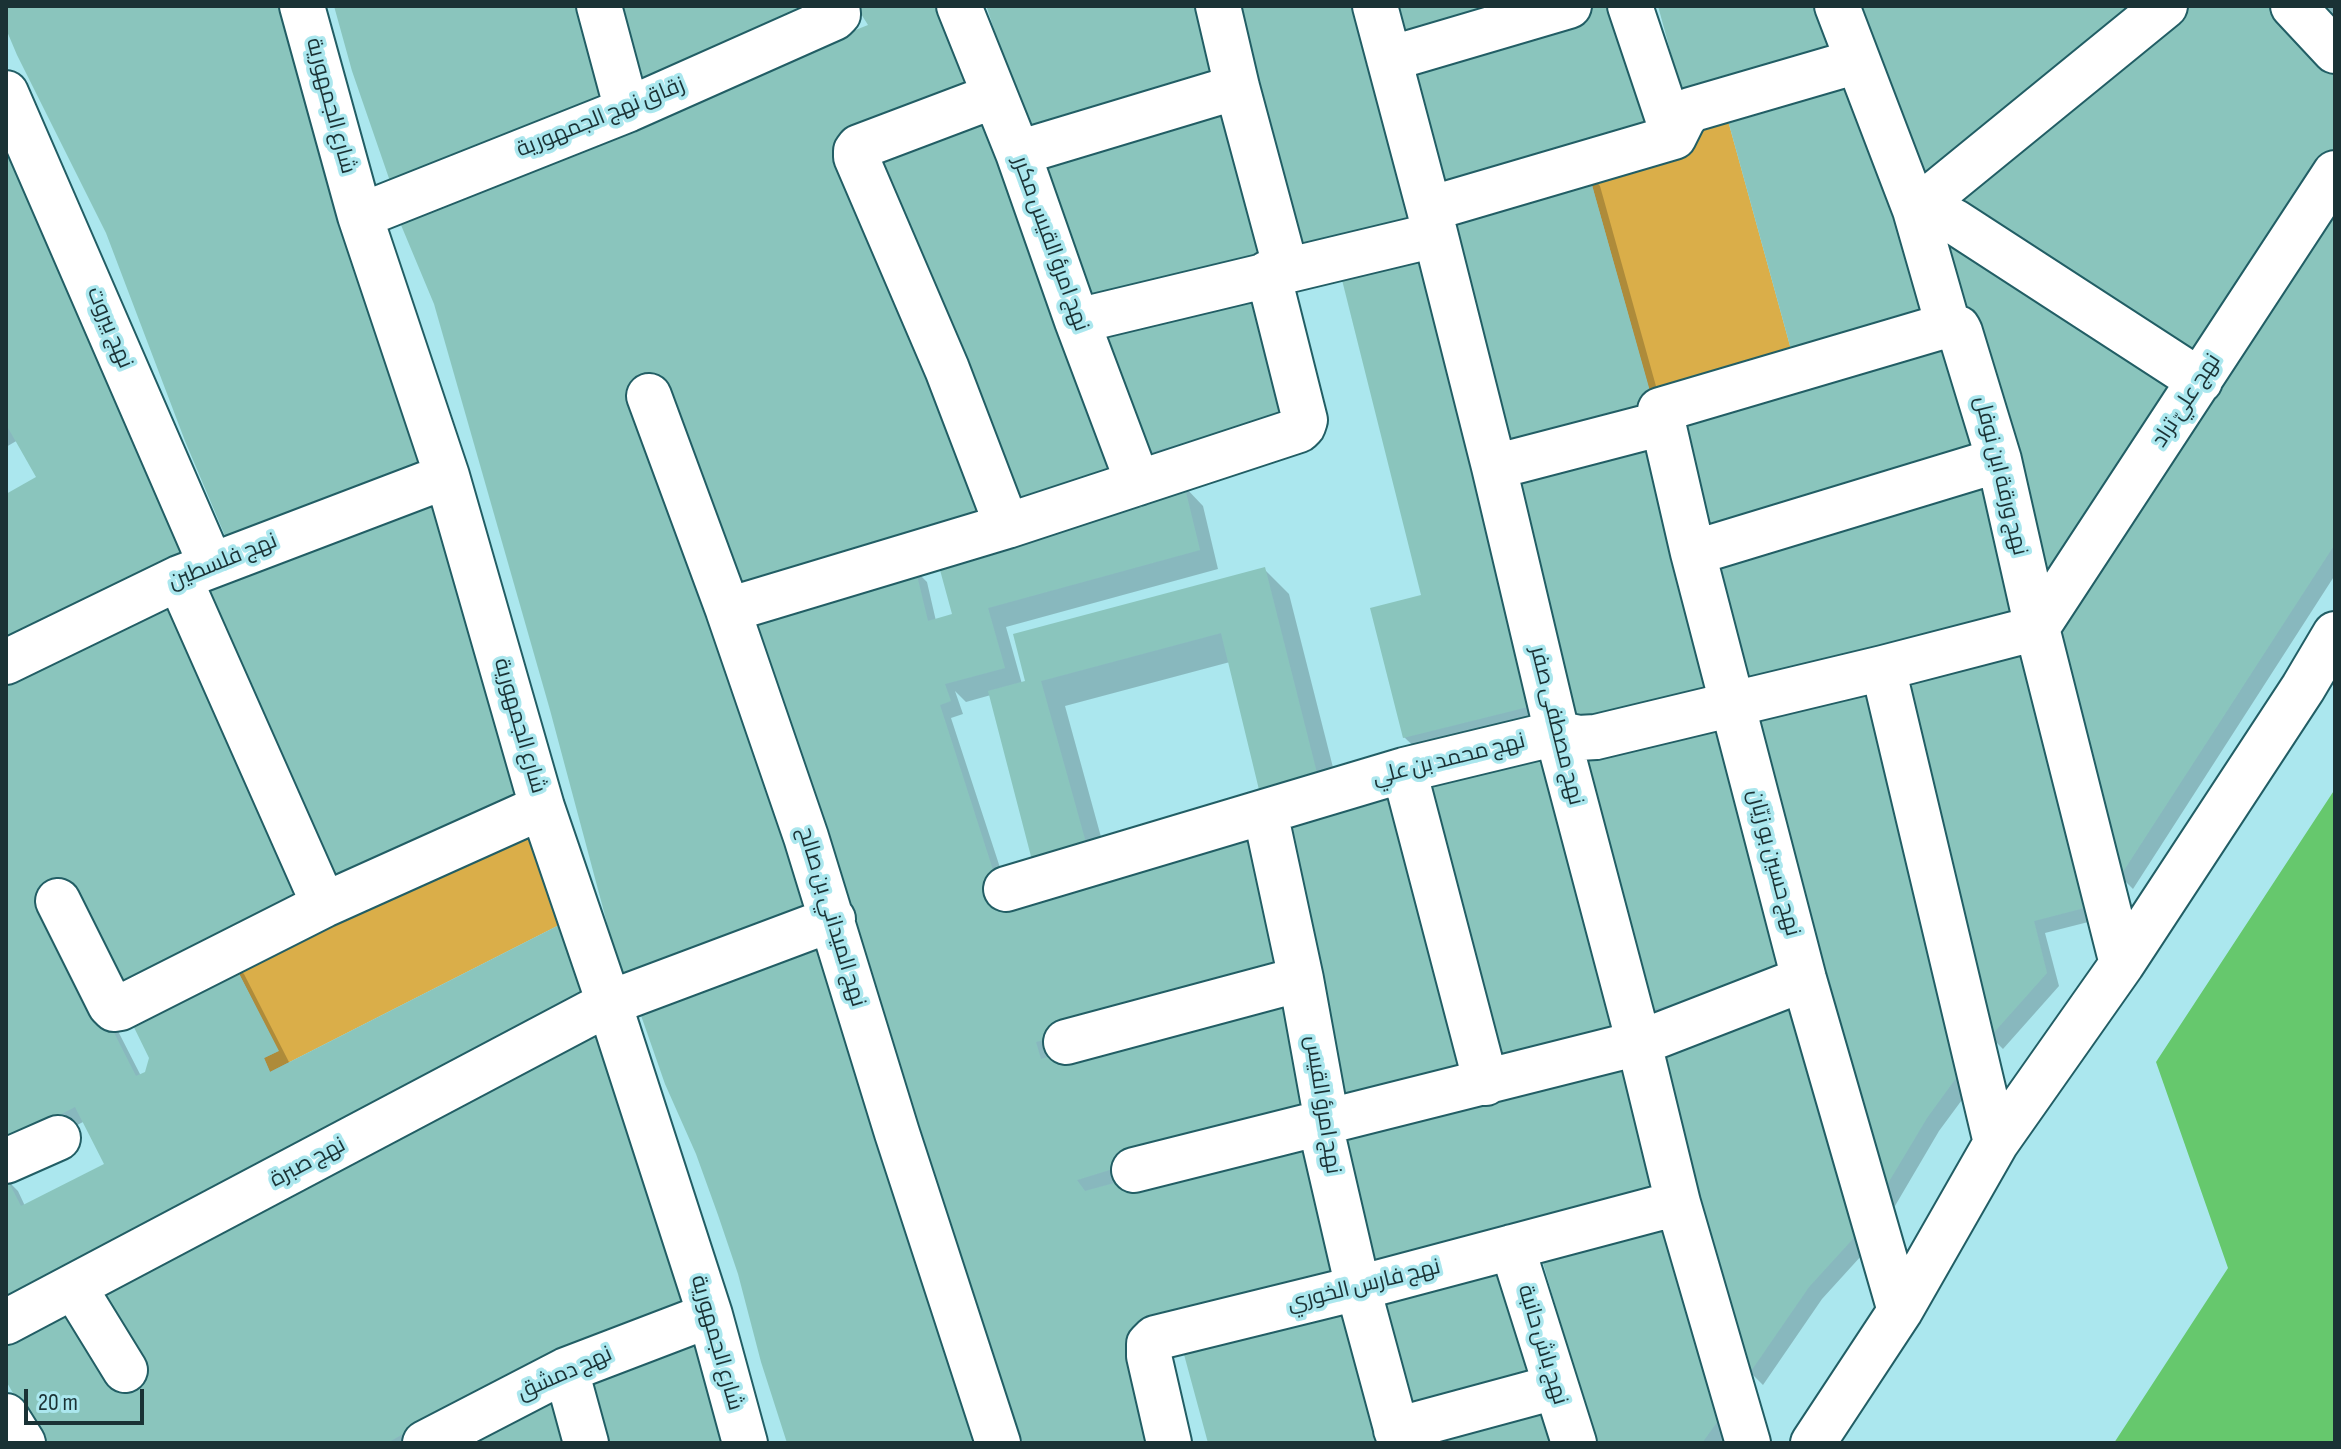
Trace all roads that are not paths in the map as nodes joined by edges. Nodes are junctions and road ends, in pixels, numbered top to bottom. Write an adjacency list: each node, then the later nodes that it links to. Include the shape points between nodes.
1 (302, 6): 23 (street, شارع الجمهورية)
2 (599, 6): 18 (street)
3 (959, 6): 17 (street, نهج امرؤ القيس مكرر)
4 (1218, 6): 15 (street)
5 (1375, 6): 13 (street, نهج مصطفى صفر)
6 (1569, 6): 13 (street)
7 (1630, 6): 19 (street)
8 (1837, 6): 14 (street, نهج ورقة ابن نوفل)
9 (2165, 6): 22 (street)
10 (2293, 6): 12 (street)
11 (838, 10): 18 (street, زقاق نهج الجمهورية, via 834,18)
12 (2335, 51)
13 (1389, 59): 24 (street, نهج مصطفى صفر)
14 (1858, 61): 19 (street, via 1690,110); 22 (street, نهج ورقة ابن نوفل)
15 (1237, 87): 20 (street); 25 (street)
16 (6, 93): 37 (street, نهج بيروت)
17 (994, 96): 20 (street, نهج امرؤ القيس مكرر); 35 (street, via 859,147 856,157)
18 (627, 110): 23 (street, زقاق نهج الجمهورية)
19 (1674, 137): 24 (street)
20 (1018, 153): 26 (street, نهج امرؤ القيس مكرر)
21 (2335, 173): 28 (street, نهج عليّ تراد)
22 (1919, 208): 27 (street, نهج ورقة ابن نوفل); 28 (street, via 1955,222)
23 (360, 216): 33 (street, شارع الجمهورية)
24 (1432, 222): 25 (street); 32 (street, نهج مصطفى صفر)
25 (1277, 271): 26 (street); 34 (street, via 1303,426)
26 (1077, 321): 34 (street, نهج امرؤ القيس مكرر)
27 (1948, 325): 30 (street); 31 (street, نهج ورقة ابن نوفل, via 1960,332)
28 (2200, 381): 39 (street, نهج عليّ تراد)
29 (649, 396): 38 (street, نهج الميداني بن صالح)
30 (1662, 417): 32 (street); 36 (street, نهج حسين بو زيّان)
31 (1999, 460): 36 (street); 39 (street, نهج ورقة ابن نوفل)
32 (1494, 467): 44 (street, نهج مصطفى صفر)
33 (447, 476): 37 (street, نهج فلسطين); 46 (street, شارع الجمهورية)
34 (1138, 483): 35 (street)
35 (1007, 526): 38 (street)
36 (1693, 553): 43 (street, نهج حسين بو زيّان)
37 (195, 571): 41 (street, نهج فلسطين); 50 (street, نهج بيروت)
38 (728, 610): 51 (street, نهج الميداني بن صالح)
39 (2037, 628): 42 (street, نهج محمد بن علي); 52 (street, نهج ورقة ابن نوفل)
40 (2335, 634): 52 (street)
41 (6, 662)
42 (1883, 668): 43 (street, نهج محمد بن علي); 61 (street)
43 (1732, 705): 44 (street, نهج محمد بن علي, via 1596,737); 54 (street, نهج حسين بو زيّان)
44 (1557, 733): 45 (street, نهج محمد بن علي); 57 (street, نهج مصطفى صفر)
45 (1404, 770): 47 (street, نهج محمد بن علي); 58 (street)
46 (542, 807): 50 (street); 55 (street, شارع الجمهورية)
47 (1265, 812): 48 (street, نهج محمد بن علي); 53 (street, نهج امرؤ القيس)
48 (1006, 889)
49 (58, 901): 50 (street, via 114,1009)
50 (324, 905)
51 (833, 919): 55 (street, نهج صبرة); 80 (street, نهج الميداني بن صالح)
52 (2122, 964): 61 (street)
53 (1301, 979): 56 (street); 59 (street, نهج امرؤ القيس)
54 (1804, 979): 57 (street); 68 (street, نهج حسين بو زيّان)
55 (609, 1003): 66 (street, نهج صبرة); 69 (street, شارع الجمهورية)
56 (1066, 1042)
57 (1639, 1043): 58 (street); 64 (street, نهج مصطفى صفر)
58 (1486, 1083): 59 (street)
59 (1327, 1122): 63 (street); 67 (street, نهج امرؤ القيس, via 1323,1137)
60 (58, 1138): 62 (street)
61 (1996, 1143): 68 (street)
62 (6, 1161)
63 (1134, 1170)
64 (1678, 1203): 65 (street, نهج فارس الخوري); 83 (street, نهج مصطفى صفر)
65 (1512, 1247): 67 (street, نهج فارس الخوري); 73 (street, نهج باش حانبة)
66 (74, 1287): 70 (street, نهج صبرة); 71 (street)
67 (1358, 1288): 75 (street, نهج امرؤ القيس); 81 (street, نهج فارس الخوري, via 1155,1338 1149,1356)
68 (1900, 1311): 84 (street)
69 (710, 1315): 72 (street, نهج دمشق); 79 (street, شارع الجمهورية)
70 (6, 1322)
71 (125, 1370)
72 (566, 1370): 77 (street, نهج دمشق); 78 (street)
73 (1555, 1387): 75 (street); 82 (street, نهج باش حانبة)
74 (6, 1416): 76 (street)
75 (1398, 1437)
76 (23, 1443)
77 (425, 1443)
78 (586, 1443)
79 (745, 1443)
80 (998, 1443)
81 (1169, 1443)
82 (1574, 1443)
83 (1748, 1443)
84 (1813, 1443)

